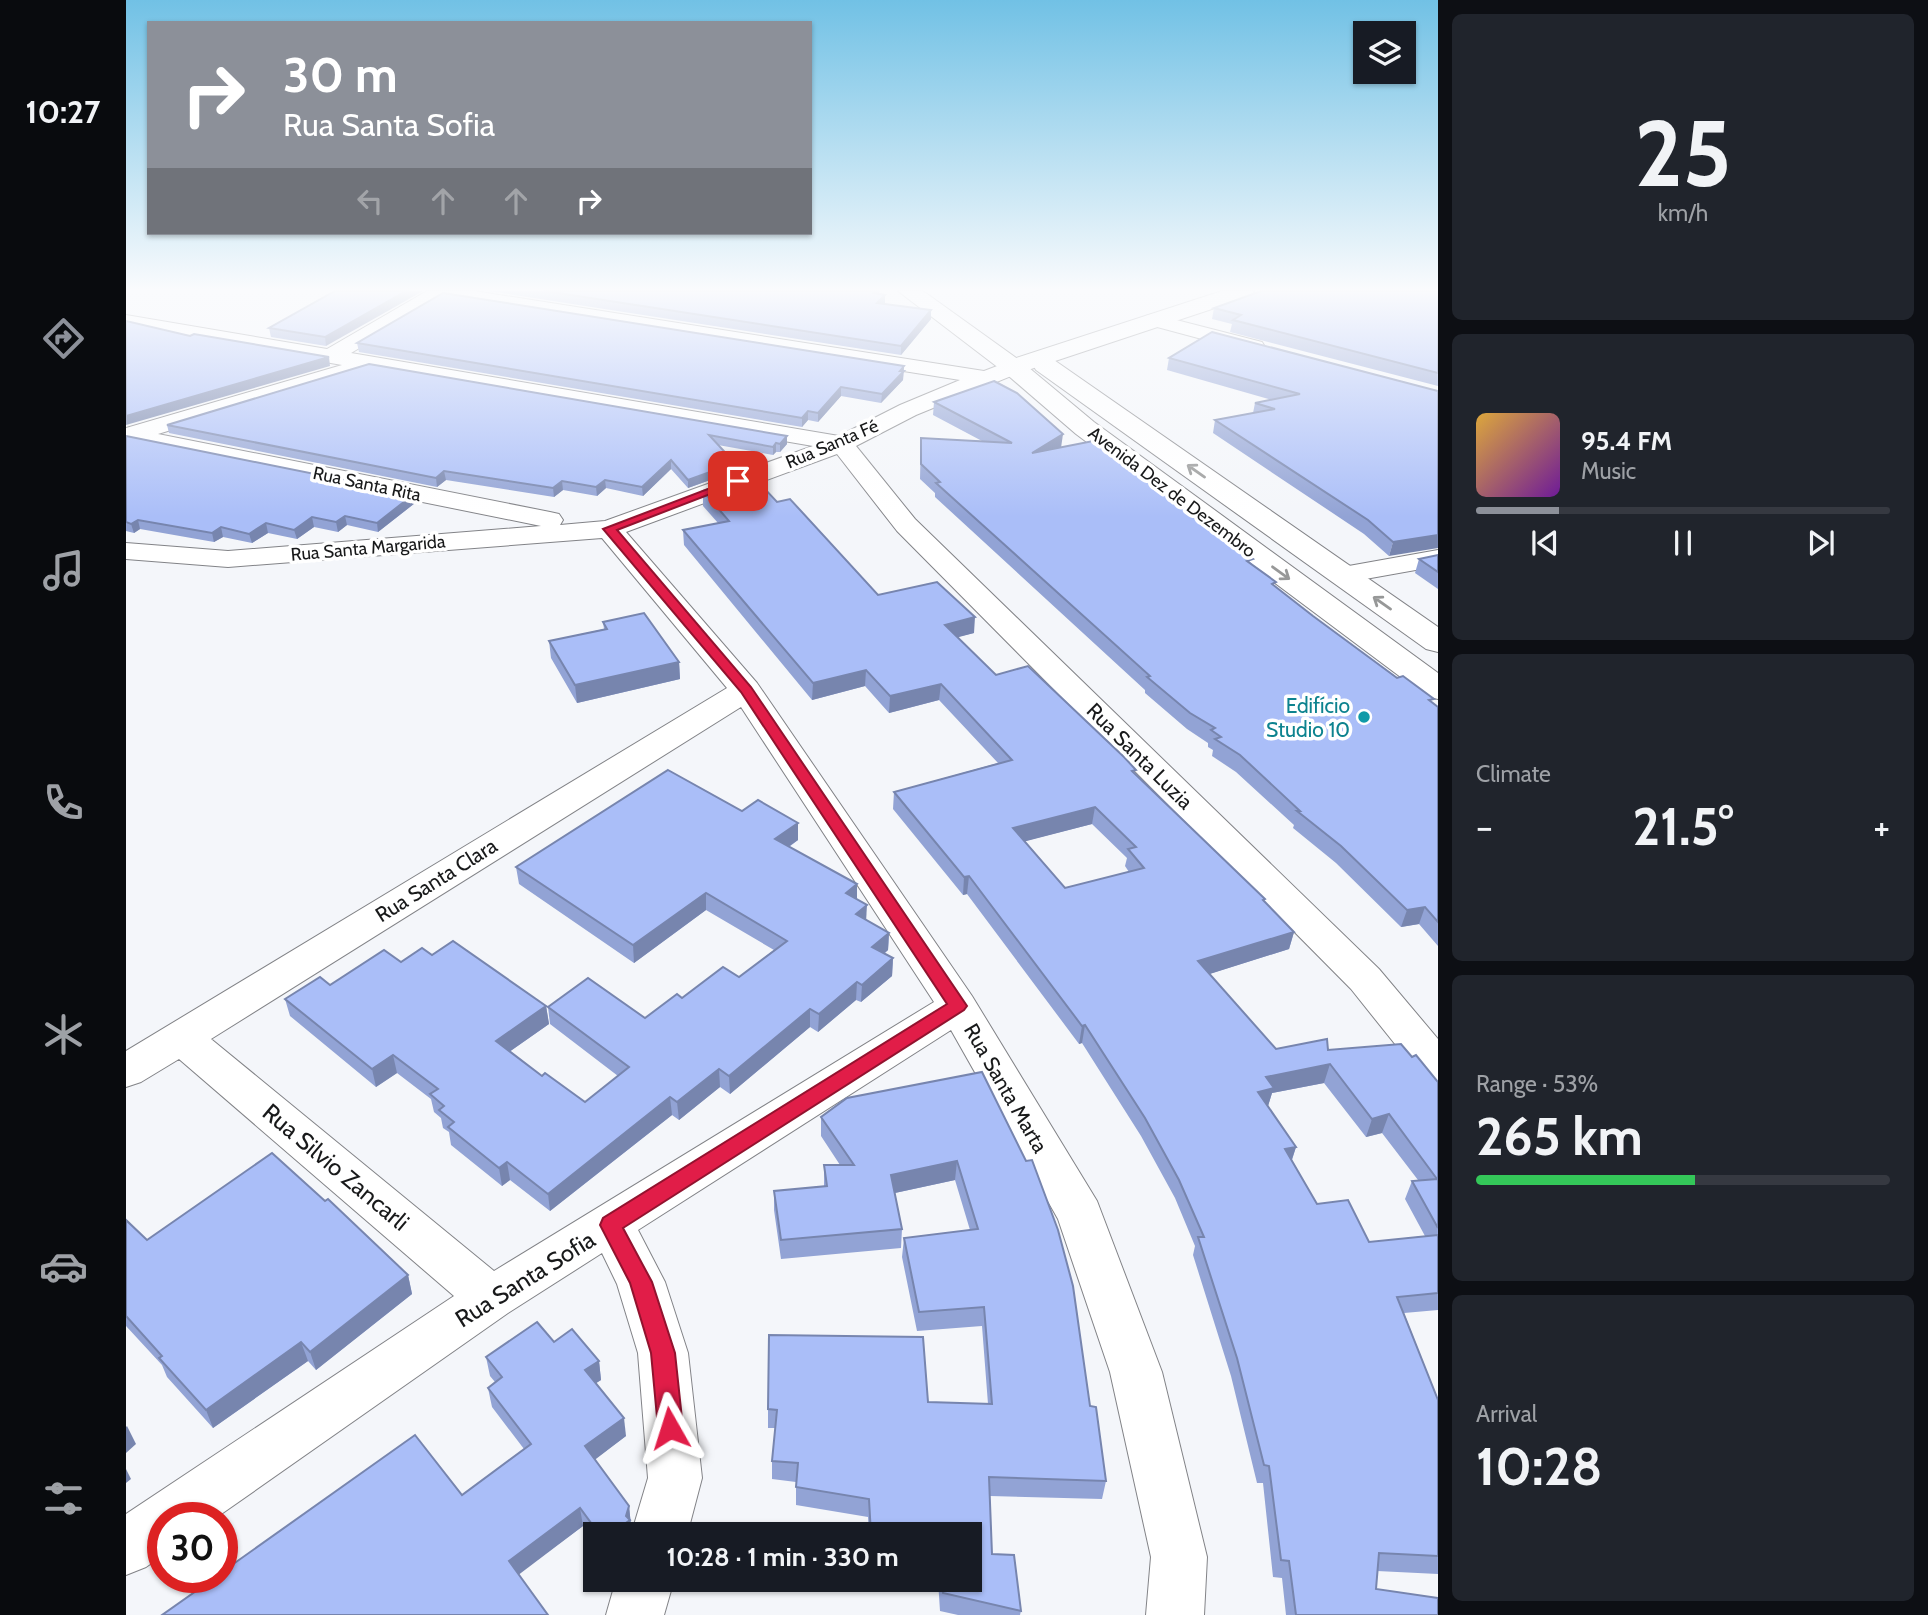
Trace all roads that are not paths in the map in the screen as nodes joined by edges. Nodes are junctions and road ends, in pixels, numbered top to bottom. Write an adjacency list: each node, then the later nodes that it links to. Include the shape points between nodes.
1 (359, 366): 6 (street)
2 (390, 366): 7 (street)
3 (1001, 366): 5 (street)
4 (1018, 366): 5 (main road)
5 (1013, 368): 7 (street, Rua Santa Fé, via 908,410); 11 (main road, Avenida Dez de Dezembro, one-way to 5); 13 (main road, Avenida Dez de Dezembro, one-way to 13, via 1085,428)
6 (127, 435): 8 (street, Rua Santa Rita, via 514,515)
7 (842, 444): 8 (street, Rua Santa Fé); 17 (street, Rua Santa Luzia, via 906,525 1365,979)
8 (609, 529): 9 (street, Rua Santa Margarida, via 228,559); 14 (street, Rua Santa Marta)
9 (126, 551)
10 (1438, 558): 11 (street)
11 (1343, 575): 12 (main road, Avenida Dez de Dezembro, one-way to 11)
12 (1438, 642)
13 (1438, 689)
14 (746, 690): 15 (street, Rua Santa Marta); 16 (street, Rua Santa Clara)
15 (958, 1006): 19 (street, Rua Santa Sofia); 27 (street, Rua Santa Marta, via 1080,1215 1132,1359 1179,1557)
16 (181, 1037): 18 (street, Rua Santa Clara); 20 (street, Rua Silvio Zancarli)
17 (1438, 1068)
18 (126, 1071)
19 (611, 1225): 20 (street, Rua Santa Sofia); 22 (street, via 640,1282 663,1353 676,1478)
20 (491, 1298): 21 (street, Rua Santa Sofia)
21 (192, 1502)
22 (663, 1522)
23 (147, 1533): 24 (street)
24 (126, 1547)
25 (642, 1592): 26 (street)
26 (635, 1615)
27 (1175, 1615)

